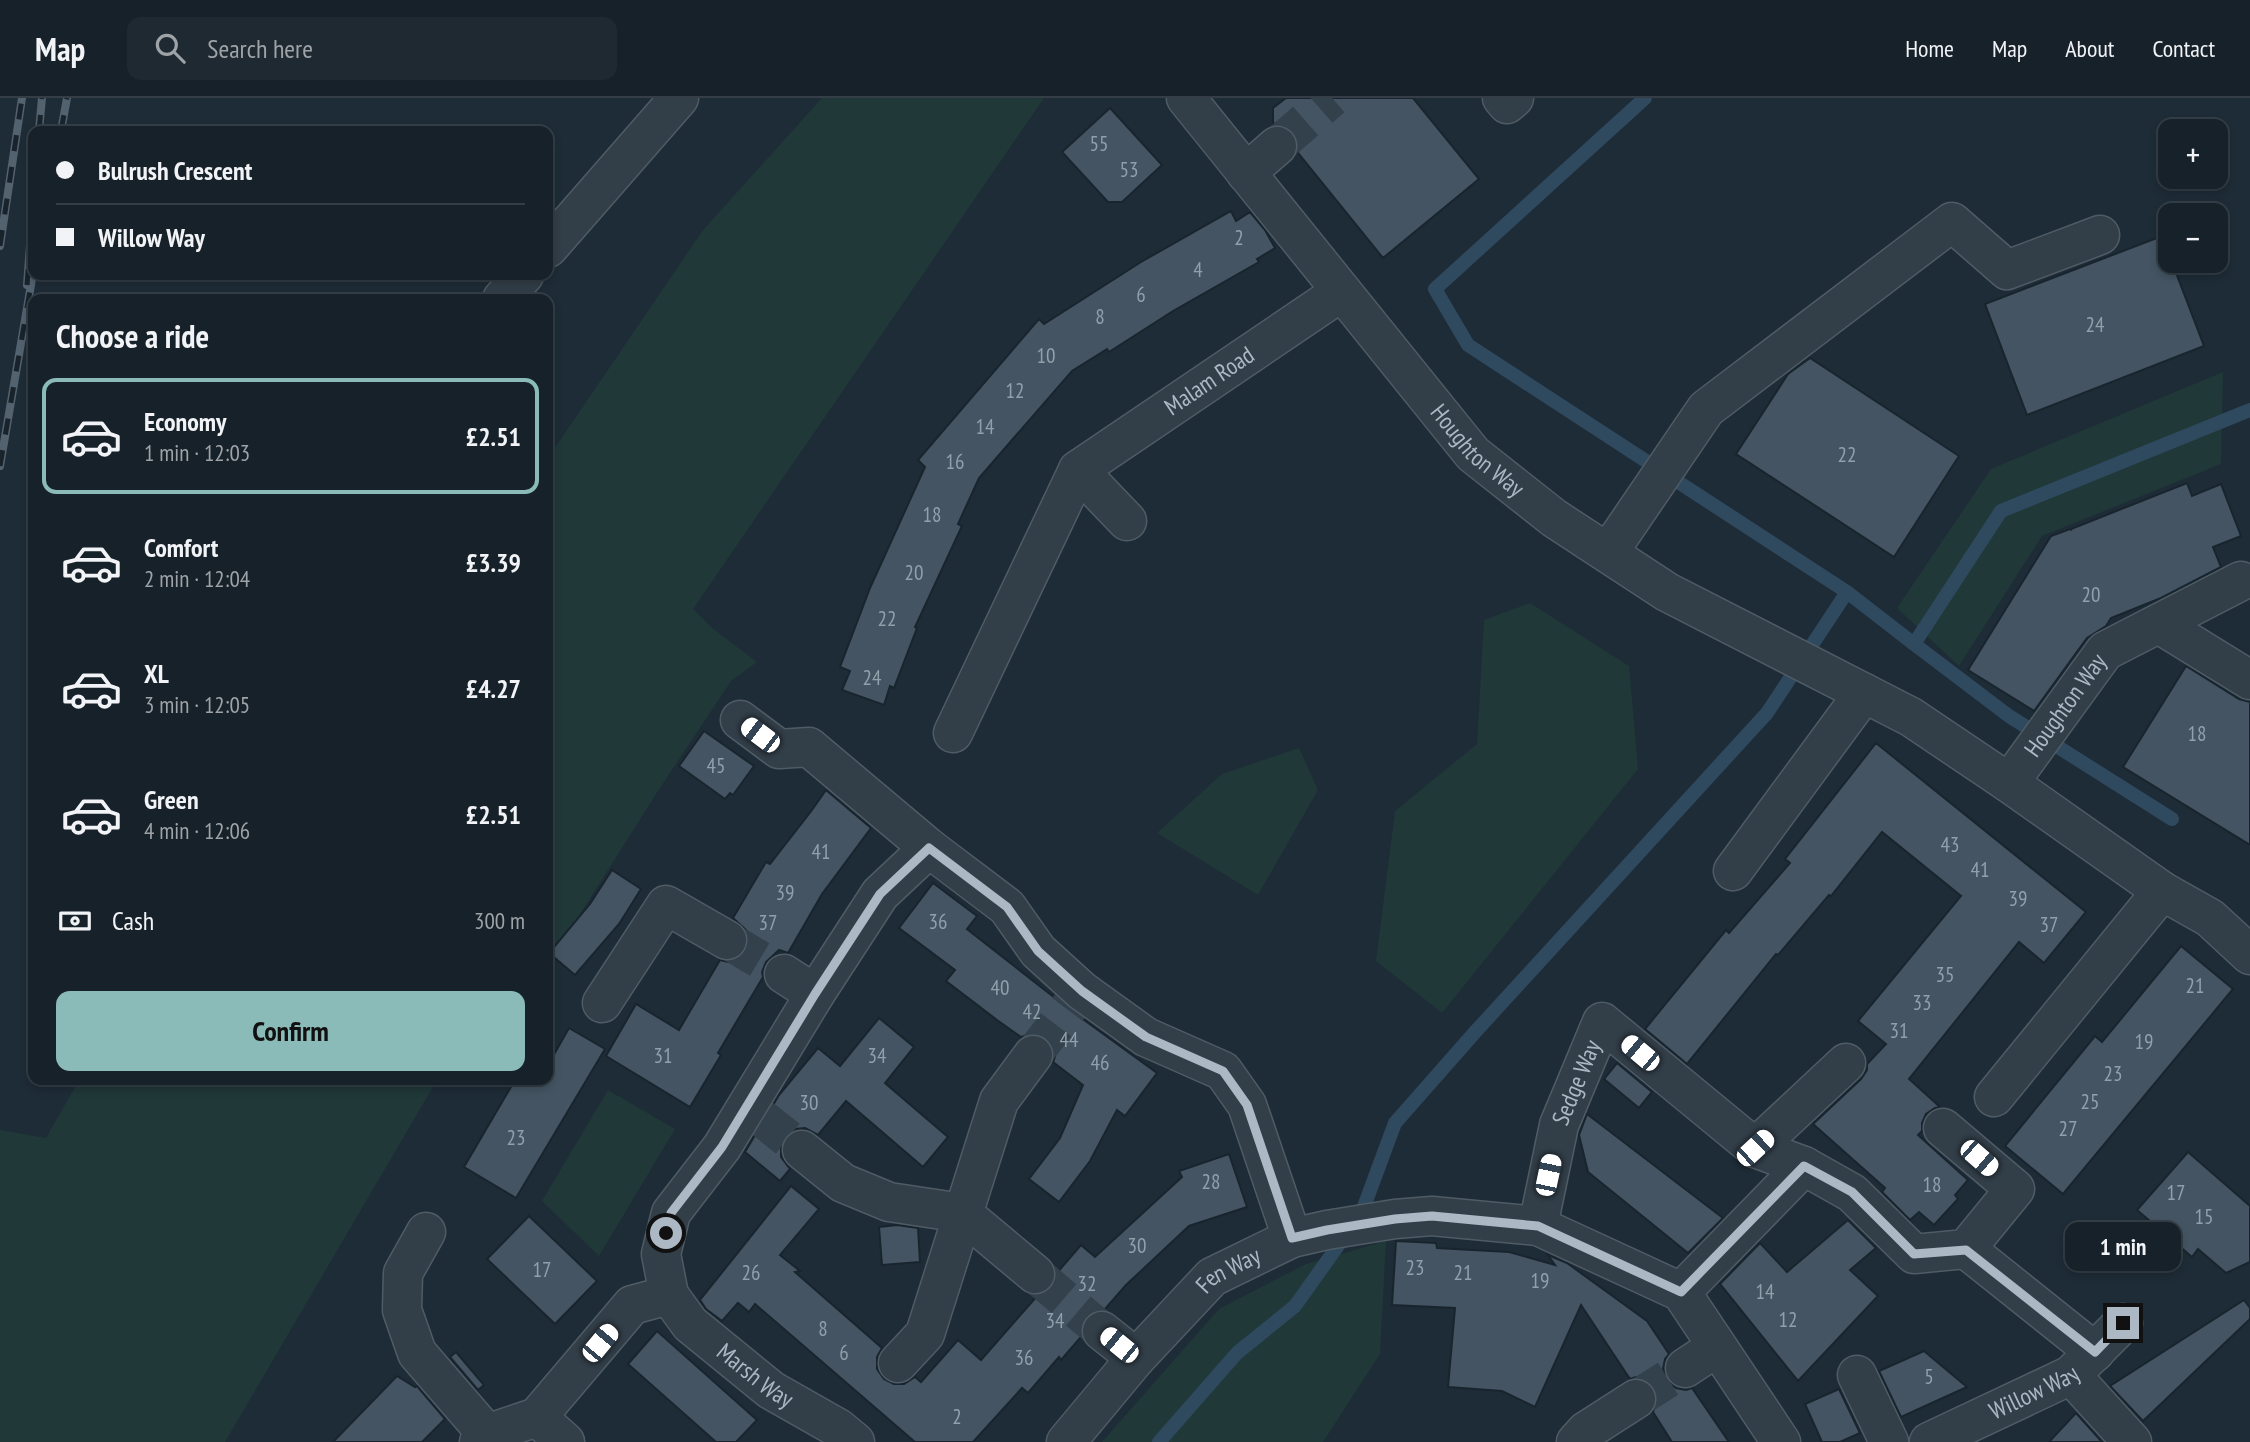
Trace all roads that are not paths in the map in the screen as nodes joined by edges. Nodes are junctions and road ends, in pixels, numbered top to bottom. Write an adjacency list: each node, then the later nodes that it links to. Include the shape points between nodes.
1 (679, 98): 8 (street)
2 (1186, 98): 6 (street, Houghton Way)
3 (1502, 98): 4 (street, via 1507,104)
4 (1514, 98)
5 (1277, 146): 6 (street)
6 (1246, 173): 10 (street, Houghton Way)
7 (2100, 235): 14 (street, via 2007,270 1952,222 1706,410)
8 (553, 242)
9 (519, 280): 11 (street)
10 (1341, 292): 12 (street, Malam Road); 14 (street, Houghton Way, via 1474,454 1554,518)
11 (507, 294)
12 (1078, 470): 13 (street); 20 (street)
13 (1127, 521)
14 (1608, 553): 18 (street, Houghton Way, via 1667,592)
15 (2241, 581): 16 (street, Houghton Way)
16 (2159, 624): 17 (street); 21 (street, Houghton Way, via 2105,650)
17 (2250, 680)
18 (1864, 693): 21 (street, Houghton Way, via 1911,717); 23 (street)
19 (740, 720): 22 (street, via 779,750 809,747)
20 (953, 733)
21 (2009, 783): 24 (street, Houghton Way)
22 (929, 848): 38 (street, via 1007,907 1078,996 1146,1037 1223,1071 1247,1105); 42 (street, via 880,894 799,984 754,1110 671,1213 661,1254)
23 (1733, 871)
24 (2162, 891): 26 (street, Houghton Way, via 2210,918); 30 (street)
25 (727, 940): 27 (street, via 666,905)
26 (2250, 955)
27 (602, 1003)
28 (1033, 1055): 35 (street, via 999,1101)
29 (1846, 1063): 32 (street)
30 (1994, 1097)
31 (1943, 1128): 39 (street, via 2015,1189)
32 (1755, 1148): 34 (street); 36 (street, Sedge Way, via 1602,1022 1559,1125)
33 (802, 1150): 35 (street, via 843,1183 889,1202)
34 (1804, 1166): 39 (street, via 1852,1192 1914,1254); 41 (street)
35 (962, 1213): 40 (street); 47 (street, via 925,1334)
36 (1538, 1226): 38 (street, Fen Way, via 1432,1216); 41 (street, Fen Way)
37 (426, 1232): 53 (street, via 403,1273 402,1310 417,1353)
38 (1310, 1234): 46 (street, Fen Way, via 1212,1277)
39 (1966, 1250): 48 (street)
40 (1035, 1274)
41 (1681, 1292): 45 (street)
42 (669, 1295): 52 (street, via 632,1305); 54 (street, Marsh Way, via 690,1324 771,1390)
43 (2123, 1323): 48 (street, Willow Way)
44 (1102, 1331): 46 (street)
45 (1717, 1347): 49 (street); 57 (street)
46 (1136, 1358): 55 (street, Fen Way)
47 (898, 1363)
48 (2083, 1364): 59 (street, Willow Way); 60 (street)
49 (1685, 1368)
50 (1857, 1375): 58 (street)
51 (1636, 1399): 56 (street)
52 (551, 1430): 53 (street)
53 (483, 1438)
54 (855, 1442)
55 (1066, 1442)
56 (1576, 1442)
57 (1781, 1442)
58 (1889, 1442)
59 (1928, 1442)
60 (2132, 1442)

